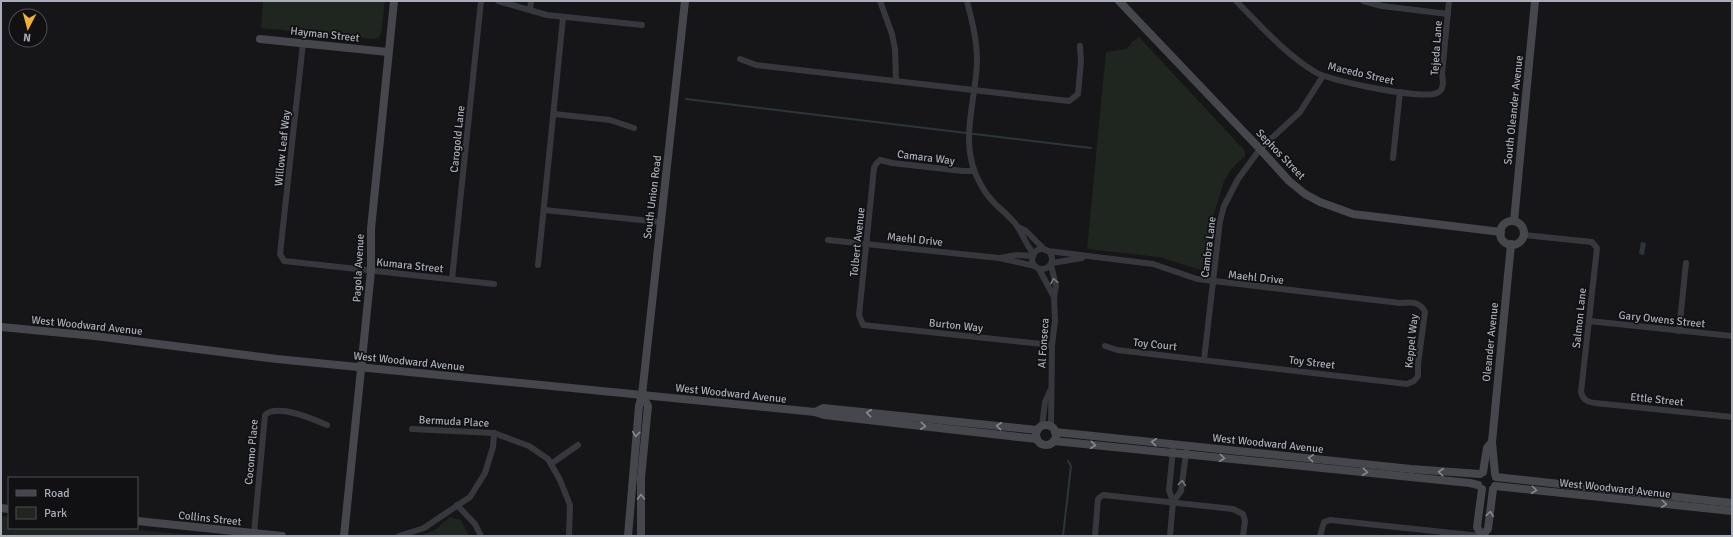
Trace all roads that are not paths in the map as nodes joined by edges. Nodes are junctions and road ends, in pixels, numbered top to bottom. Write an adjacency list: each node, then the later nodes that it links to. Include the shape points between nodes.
1 (394, 1): 20 (street, Pagola Avenue)
2 (481, 1): 54 (street, Carogold Lane)
3 (498, 1): 13 (street)
4 (531, 1): 13 (street)
5 (685, 1): 35 (street, South Union Road)
6 (880, 1): 23 (street, via 895,49)
7 (967, 1): 24 (street, via 975,30)
8 (1119, 1): 29 (street, Sephos Street)
9 (1236, 1): 22 (street, Macedo Street, via 1279,45)
10 (1363, 1): 14 (street, via 1382,6)
11 (1449, 1): 14 (street, Tejeda Lane)
12 (1535, 1): 34 (street, South Oleander Avenue)
13 (530, 10): 15 (street)
14 (1448, 14): 26 (street, Tejeda Lane, via 1442,74 1444,83)
15 (562, 18): 16 (street); 27 (street)
16 (642, 25)
17 (260, 39): 18 (street, Hayman Street)
18 (303, 43): 20 (street, Hayman Street); 44 (street, Willow Leaf Way)
19 (1080, 46): 24 (street, via 1078,94 1068,101)
20 (388, 52): 53 (street, Pagola Avenue, via 371,229)
21 (740, 59): 23 (street, via 756,65)
22 (1323, 76): 25 (street, Macedo Street); 29 (street, Cambra Lane, via 1300,112)
23 (896, 81): 24 (street)
24 (975, 91): 32 (street, via 968,130 969,153)
25 (1400, 92): 26 (street, Macedo Street); 30 (street)
26 (1437, 93)
27 (554, 114): 28 (street, via 610,120); 33 (street)
28 (634, 128)
29 (1260, 149): 37 (street, Sephos Street, via 1288,181 1305,194 1336,209 1368,217); 55 (street, Cambra Lane, via 1238,180 1224,206 1220,221)
30 (1393, 158)
31 (876, 164): 32 (street, Camara Way, via 880,160); 40 (street, Tolbert Avenue)
32 (974, 171): 36 (street, via 986,194)
33 (544, 210): 35 (street); 51 (street)
34 (1514, 221): 37 (street, via 1505,223); 38 (street, via 1522,227)
35 (660, 222): 69 (street, South Union Road)
36 (1018, 227): 41 (street); 43 (street)
37 (1501, 232): 42 (street, via 1504,241)
38 (1524, 235): 42 (street, via 1518,243); 59 (street, Salmon Lane, via 1592,242 1597,248)
39 (828, 240): 40 (street, Maehl Drive)
40 (866, 243): 48 (street, Maehl Drive); 60 (street, Tolbert Avenue, via 859,315)
41 (1027, 243): 45 (street); 46 (street)
42 (1511, 244): 77 (street, Oleander Avenue)
43 (1046, 250): 46 (street, via 1039,250); 47 (street, Maehl Drive); 50 (street, via 1052,256)
44 (280, 254): 53 (street, Kumara Street, via 284,261 292,263)
45 (1017, 255): 46 (street, Maehl Drive); 48 (street, Maehl Drive)
46 (1033, 255): 52 (street, via 1032,261)
47 (1090, 257): 50 (street, Maehl Drive); 55 (street, Maehl Drive, via 1153,264 1190,278)
48 (999, 258): 52 (street, Maehl Drive)
49 (1686, 263): 62 (street)
50 (1051, 264): 52 (street, via 1046,269); 57 (street, Al Fonseca, one-way to 50, via 1056,286)
51 (538, 265)
52 (1037, 268): 57 (street, Al Fonseca)
53 (371, 271): 54 (street, Kumara Street); 67 (street, Pagola Avenue)
54 (452, 279): 56 (street, Kumara Street)
55 (1214, 282): 58 (street, Maehl Drive, via 1392,302 1413,302); 66 (street, Cambra Lane)
56 (494, 284)
57 (1054, 298): 64 (street, Al Fonseca)
58 (1421, 306): 68 (street, Keppel Way, via 1425,316)
59 (1589, 321): 62 (street, Gary Owens Street); 70 (street, Salmon Lane)
60 (861, 322): 64 (street, Burton Way, via 863,325)
61 (1, 327): 67 (street, West Woodward Avenue)
62 (1679, 331): 63 (street, Gary Owens Street)
63 (1732, 336)
64 (1052, 345): 74 (street, Al Fonseca, via 1052,404)
65 (1105, 346): 66 (street, Toy Court, via 1117,350)
66 (1204, 360): 68 (street, Toy Street, via 1407,384)
67 (362, 367): 69 (street, West Woodward Avenue); 94 (street, Pagola Avenue)
68 (1416, 380)
69 (642, 395): 74 (street, West Woodward Avenue, via 824,415); 98 (street, South Union Road, one-way to 98); 99 (street, South Union Road, one-way to 69, via 641,478 648,406)
70 (1582, 397): 71 (street, Ettle Street, via 1595,403)
71 (1732, 417)
72 (327, 425): 92 (street, Cocomo Place, via 277,410 269,411 265,415)
73 (412, 429): 75 (street, Bermuda Place)
74 (1044, 431): 76 (street, via 1056,436); 76 (street, West Woodward Avenue, via 1044,445); 79 (street, West Woodward Avenue, one-way to 74)
75 (494, 433): 82 (street, Bermuda Place, via 529,446); 89 (street, via 493,447 485,473 470,497)
76 (1054, 441): 79 (street, West Woodward Avenue, one-way to 79)
77 (1492, 442): 83 (street, Oleander Avenue); 84 (street, Oleander Avenue)
78 (578, 445): 82 (street)
79 (1173, 448): 80 (street, West Woodward Avenue); 87 (street, via 1169,490)
80 (1186, 450): 81 (street, West Woodward Avenue); 87 (street, one-way to 80, via 1181,491)
81 (1204, 452): 83 (street, West Woodward Avenue, one-way to 81); 85 (street, West Woodward Avenue, one-way to 85, via 1470,483)
82 (550, 464): 97 (street, Bermuda Place, via 570,505)
83 (1481, 473): 84 (street, via 1489,471); 85 (street)
84 (1495, 476): 86 (street); 88 (street, West Woodward Avenue)
85 (1480, 487): 86 (street, via 1488,491); 86 (street, one-way to 86, via 1477,528 1482,536 1488,529)
86 (1494, 488): 90 (street, West Woodward Avenue, one-way to 90)
87 (1173, 502): 100 (street, via 1103,495 1098,499); 101 (street); 102 (street, via 1233,509 1243,514)
88 (1732, 503)
89 (457, 505): 95 (street, via 424,528); 96 (street, via 475,524)
90 (1732, 511)
91 (138, 522): 92 (street, Collins Street)
92 (254, 533): 93 (street, Collins Street)
93 (282, 536)
94 (344, 536)
95 (399, 536)
96 (480, 536)
97 (569, 536)
98 (628, 536)
99 (641, 536)
100 (1095, 536)
101 (1170, 536)
102 (1243, 536)
103 (1320, 536): 104 (street, via 1324,522 1330,520)
104 (1481, 536)

